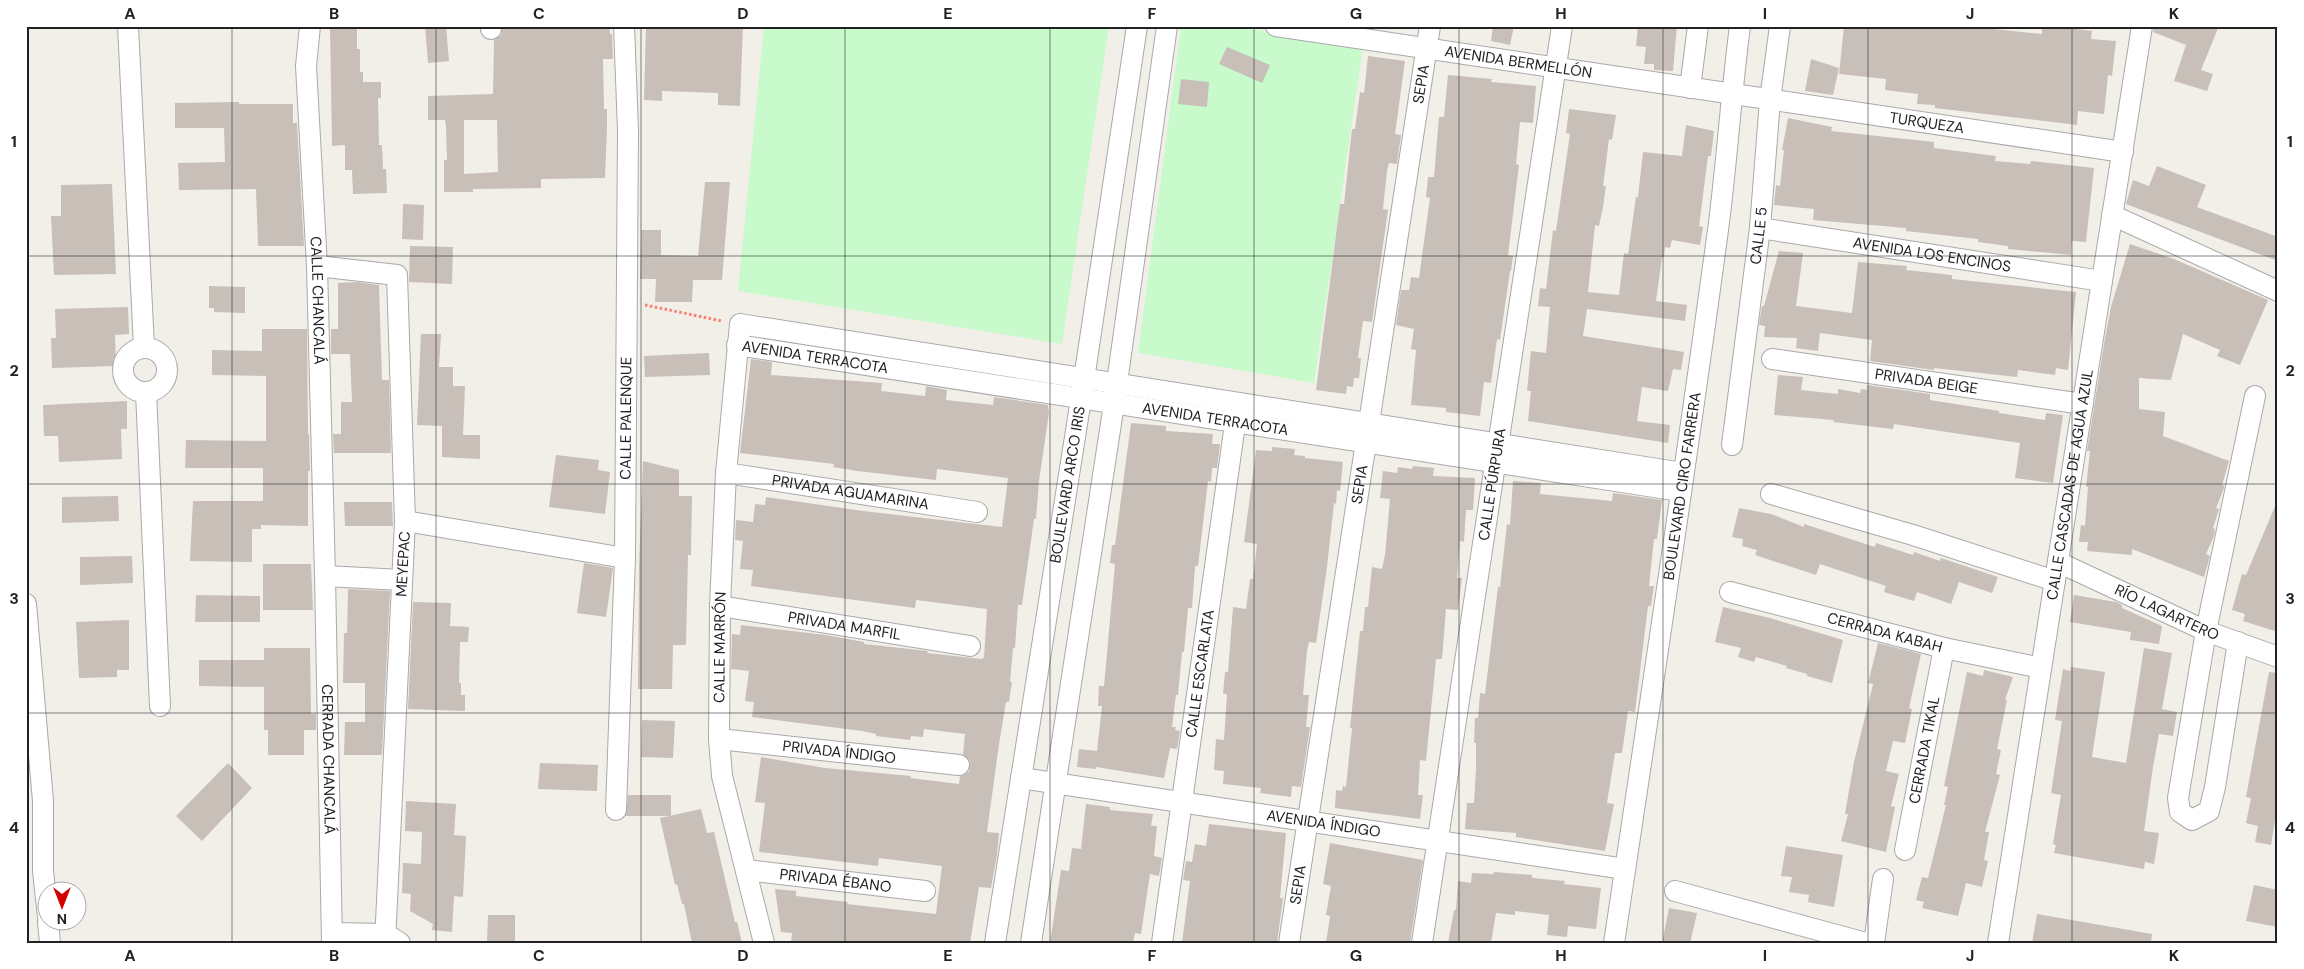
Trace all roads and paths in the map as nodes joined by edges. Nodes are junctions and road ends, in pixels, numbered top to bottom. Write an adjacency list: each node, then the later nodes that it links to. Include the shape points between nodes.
1 (128, 26): 27 (street)
2 (310, 26): 21 (street, CALLE CHANCALÁ, via 306,66)
3 (624, 26): 24 (street, CALLE PALENQUE, via 628,130)
4 (1137, 26): 29 (street, BOULEVARD ARCO IRIS)
5 (1167, 26): 30 (street)
6 (1430, 26): 13 (street, SEPIA)
7 (1562, 26): 14 (street, CALLE PÚRPURA)
8 (1698, 26): 15 (street)
9 (1740, 26): 16 (street, BOULEVARD CIRO FARRERA)
10 (1780, 26): 17 (street, CALLE 5)
11 (2142, 26): 18 (street, CALLE CASCADAS DE AGUA AZUL)
12 (1289, 27): 13 (street, AVENIDA BERMELLÓN)
13 (1426, 49): 14 (street, AVENIDA BERMELLÓN); 38 (street, SEPIA)
14 (1555, 68): 15 (street, AVENIDA BERMELLÓN); 40 (street, CALLE PÚRPURA)
15 (1690, 88): 16 (street, AVENIDA BERMELLÓN)
16 (1731, 94): 17 (street, TURQUEZA); 42 (street, BOULEVARD CIRO FARRERA, via 1718,227)
17 (1770, 100): 18 (street, TURQUEZA); 20 (street, CALLE 5)
18 (2123, 152): 19 (street, CALLE CASCADAS DE AGUA AZUL)
19 (2112, 215): 22 (street, CALLE CASCADAS DE AGUA AZUL); 23 (street)
20 (1760, 228): 22 (street, AVENIDA LOS ENCINOS); 39 (street, CALLE 5)
21 (317, 266): 45 (street, MEYEPAC, via 397,275); 48 (street, CALLE CHANCALÁ)
22 (2102, 281): 36 (street, CALLE CASCADAS DE AGUA AZUL)
23 (2278, 291)
24 (627, 302): 25 (path); 46 (street, CALLE PALENQUE)
25 (740, 324): 26 (street, AVENIDA TERRACOTA); 29 (street, AVENIDA TERRACOTA)
26 (737, 346): 33 (street, AVENIDA TERRACOTA); 41 (street, CALLE MARRÓN)
27 (144, 347): 31 (street, via 158,352 167,365 160,386); 31 (street, via 129,353 122,367 131,388)
28 (1772, 359): 36 (street, PRIVADA BEIGE)
29 (1083, 378): 30 (street, AVENIDA TERRACOTA); 33 (street, BOULEVARD ARCO IRIS)
30 (1116, 384): 34 (street, AVENIDA TERRACOTA); 35 (street)
31 (146, 392): 60 (street)
32 (2255, 396): 54 (street)
33 (1081, 399): 35 (street, AVENIDA TERRACOTA); 63 (street, BOULEVARD ARCO IRIS)
34 (1238, 403): 37 (street, CALLE ESCARLATA); 38 (street, AVENIDA TERRACOTA)
35 (1114, 404): 37 (street, AVENIDA TERRACOTA); 64 (street)
36 (2083, 404): 47 (street, CALLE CASCADAS DE AGUA AZUL)
37 (1235, 423): 38 (street, AVENIDA TERRACOTA); 66 (street, CALLE ESCARLATA)
38 (1367, 433): 40 (street, AVENIDA TERRACOTA); 68 (street, SEPIA)
39 (1732, 445)
40 (1497, 453): 42 (street, AVENIDA TERRACOTA); 69 (street, CALLE PÚRPURA)
41 (726, 473): 44 (street, PRIVADA AGUAMARINA); 53 (street, CALLE MARRÓN)
42 (1681, 482): 72 (street, BOULEVARD CIRO FARRERA)
43 (1771, 494): 50 (street, via 1913,534)
44 (977, 512)
45 (405, 521): 46 (street); 49 (street, MEYEPAC)
46 (625, 558): 67 (street, CALLE PALENQUE)
47 (2058, 562): 50 (street, CALLE CASCADAS DE AGUA AZUL); 54 (street, RÍO LAGARTERO)
48 (326, 576): 49 (street); 78 (street, CERRADA CHANCALÁ)
49 (402, 580): 79 (street, MEYEPAC)
50 (2055, 581): 59 (street, CALLE CASCADAS DE AGUA AZUL)
51 (1730, 592): 57 (street, CERRADA KABAH)
52 (26, 604): 65 (street)
53 (720, 606): 56 (street, PRIVADA MARFIL); 61 (street, CALLE MARRÓN)
54 (2206, 631): 55 (street, RÍO LAGARTERO); 55 (street, via 2178,798 2180,812 2192,820 2209,812)
55 (2238, 642): 58 (street, RÍO LAGARTERO)
56 (970, 646)
57 (1944, 648): 59 (street, CERRADA KABAH); 70 (street, CERRADA TIKAL)
58 (2278, 657)
59 (2041, 668): 89 (street, CALLE CASCADAS DE AGUA AZUL)
60 (160, 706)
61 (719, 739): 62 (street, PRIVADA ÍNDIGO); 73 (street, CALLE MARRÓN, via 722,776)
62 (959, 766)
63 (1022, 778): 64 (street, AVENIDA ÍNDIGO); 81 (street, BOULEVARD ARCO IRIS)
64 (1057, 783): 66 (street, AVENIDA ÍNDIGO); 82 (street)
65 (35, 799): 71 (street)
66 (1182, 802): 68 (street, AVENIDA ÍNDIGO); 83 (street, CALLE ESCARLATA)
67 (616, 810)
68 (1308, 821): 69 (street, AVENIDA ÍNDIGO); 84 (street, SEPIA)
69 (1437, 841): 72 (street, AVENIDA ÍNDIGO); 85 (street, CALLE PÚRPURA)
70 (1905, 850)
71 (35, 869): 75 (street)
72 (1625, 869): 86 (street, BOULEVARD CIRO FARRERA)
73 (746, 870): 76 (street, PRIVADA ÉBANO); 80 (street, CALLE MARRÓN)
74 (1883, 879): 88 (street)
75 (39, 882)
76 (925, 891)
77 (1675, 892): 87 (street)
78 (333, 938): 79 (street)
79 (391, 940)
80 (764, 943)
81 (995, 943)
82 (1030, 943)
83 (1162, 943)
84 (1289, 943)
85 (1422, 943)
86 (1614, 943)
87 (1866, 943)
88 (1874, 943)
89 (1998, 943)

